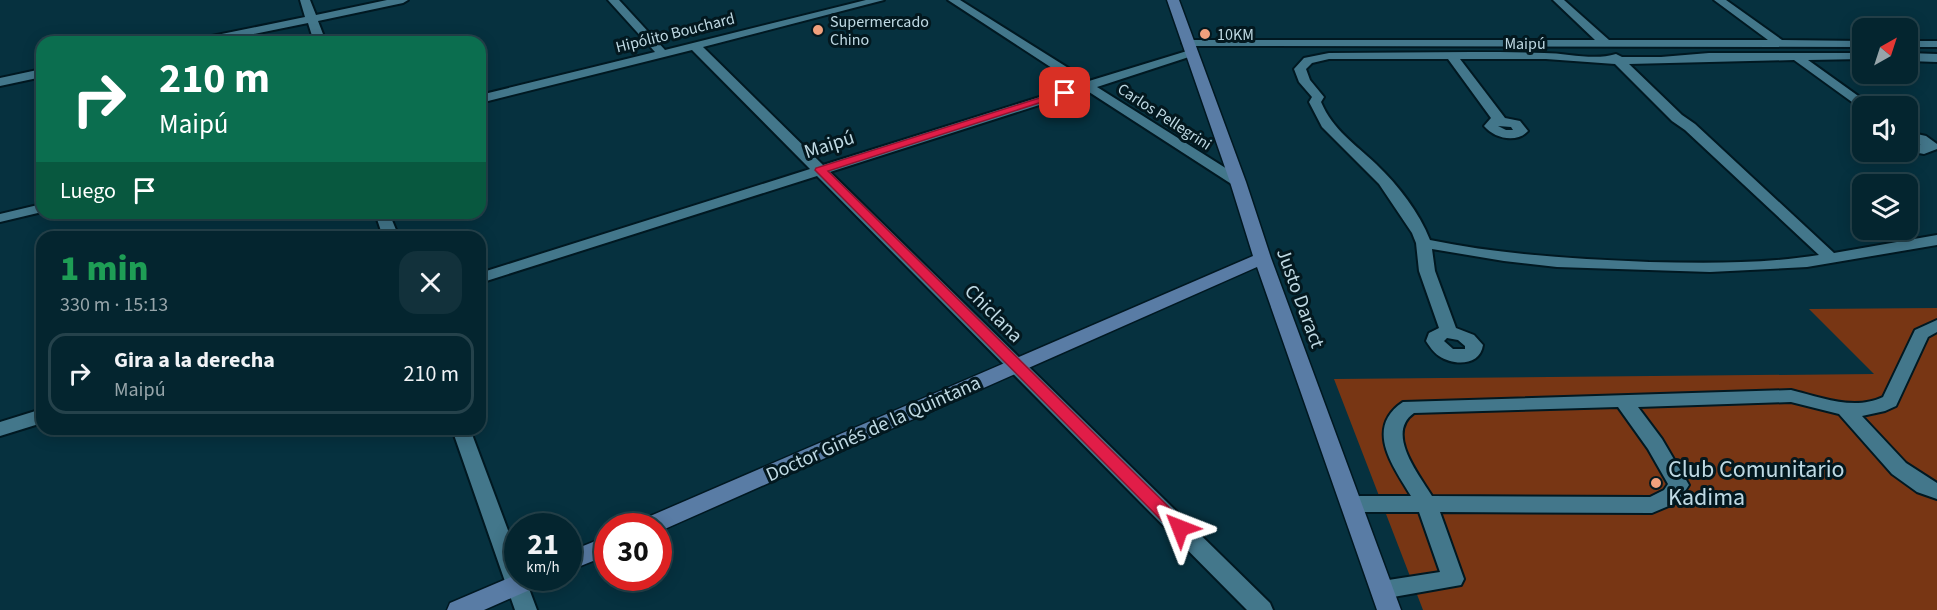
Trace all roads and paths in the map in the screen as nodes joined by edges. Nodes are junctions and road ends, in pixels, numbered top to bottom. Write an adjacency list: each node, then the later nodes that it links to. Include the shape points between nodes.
1 (305, 0): 9 (street)
2 (404, 0): 9 (street)
3 (613, 0): 19 (street)
4 (879, 0): 17 (street, Hipólito Bouchard)
5 (953, 0): 28 (street, Carlos Pellegrini)
6 (1173, 0): 18 (street, Justo Daract)
7 (1558, 0): 12 (street)
8 (1719, 0): 13 (street)
9 (312, 19): 10 (street); 11 (street)
10 (227, 36)
11 (318, 36)
12 (1603, 43): 13 (street, Maipú); 18 (street, Maipú); 25 (street)
13 (1780, 44): 14 (street, Maipú)
14 (1852, 44)
15 (1918, 44): 16 (street)
16 (1937, 44)
17 (695, 45): 19 (street, Hipólito Bouchard); 34 (street, Chiclana)
18 (1189, 48): 28 (street, Maipú); 35 (street, Justo Daract)
19 (663, 54): 30 (street, Hipólito Bouchard)
20 (1450, 56): 25 (street); 31 (street); 39 (street, via 1329,56 1308,60 1300,69 1301,78 1318,97 1315,102 1324,124 1381,176)
21 (1852, 56): 22 (street)
22 (1797, 57): 25 (street); 29 (street)
23 (1918, 57): 24 (street)
24 (1937, 58)
25 (1619, 61): 41 (street)
26 (36, 74): 27 (street)
27 (0, 82)
28 (1088, 86): 34 (street, Maipú); 35 (street, Carlos Pellegrini)
29 (1852, 97)
30 (486, 98)
31 (1500, 121)
32 (1918, 138): 33 (street, via 1932,147)
33 (1918, 149)
34 (820, 170): 42 (street, Maipú); 45 (street, Chiclana)
35 (1238, 182): 40 (street, Justo Daract)
36 (36, 209): 37 (street)
37 (0, 218)
38 (1937, 240): 41 (street)
39 (1424, 243): 41 (street, via 1492,257 1561,263 1739,268); 44 (street, via 1427,271)
40 (1262, 258): 45 (street, Doctor Ginés de la Quintana); 52 (street, Justo Daract)
41 (1831, 258)
42 (486, 276)
43 (1937, 325): 47 (street, via 1921,334 1890,401 1882,406)
44 (1449, 332)
45 (1016, 365): 54 (street, Doctor Ginés de la Quintana); 61 (street, Chiclana)
46 (1624, 402): 47 (street, via 1791,396); 53 (street, via 1410,407 1398,414 1393,425 1396,457); 53 (street, via 1679,485 1671,496 1652,505)
47 (1844, 408): 51 (street, via 1907,476)
48 (36, 418): 49 (street)
49 (0, 429)
50 (464, 435): 55 (street)
51 (1937, 491)
52 (1351, 504): 53 (street); 58 (street, Justo Daract)
53 (1427, 505): 58 (street, via 1453,579)
54 (672, 516)
55 (504, 531)
56 (504, 590): 59 (street)
57 (525, 591): 60 (street)
58 (1385, 600)
59 (459, 610)
60 (526, 610)
61 (1262, 610)

